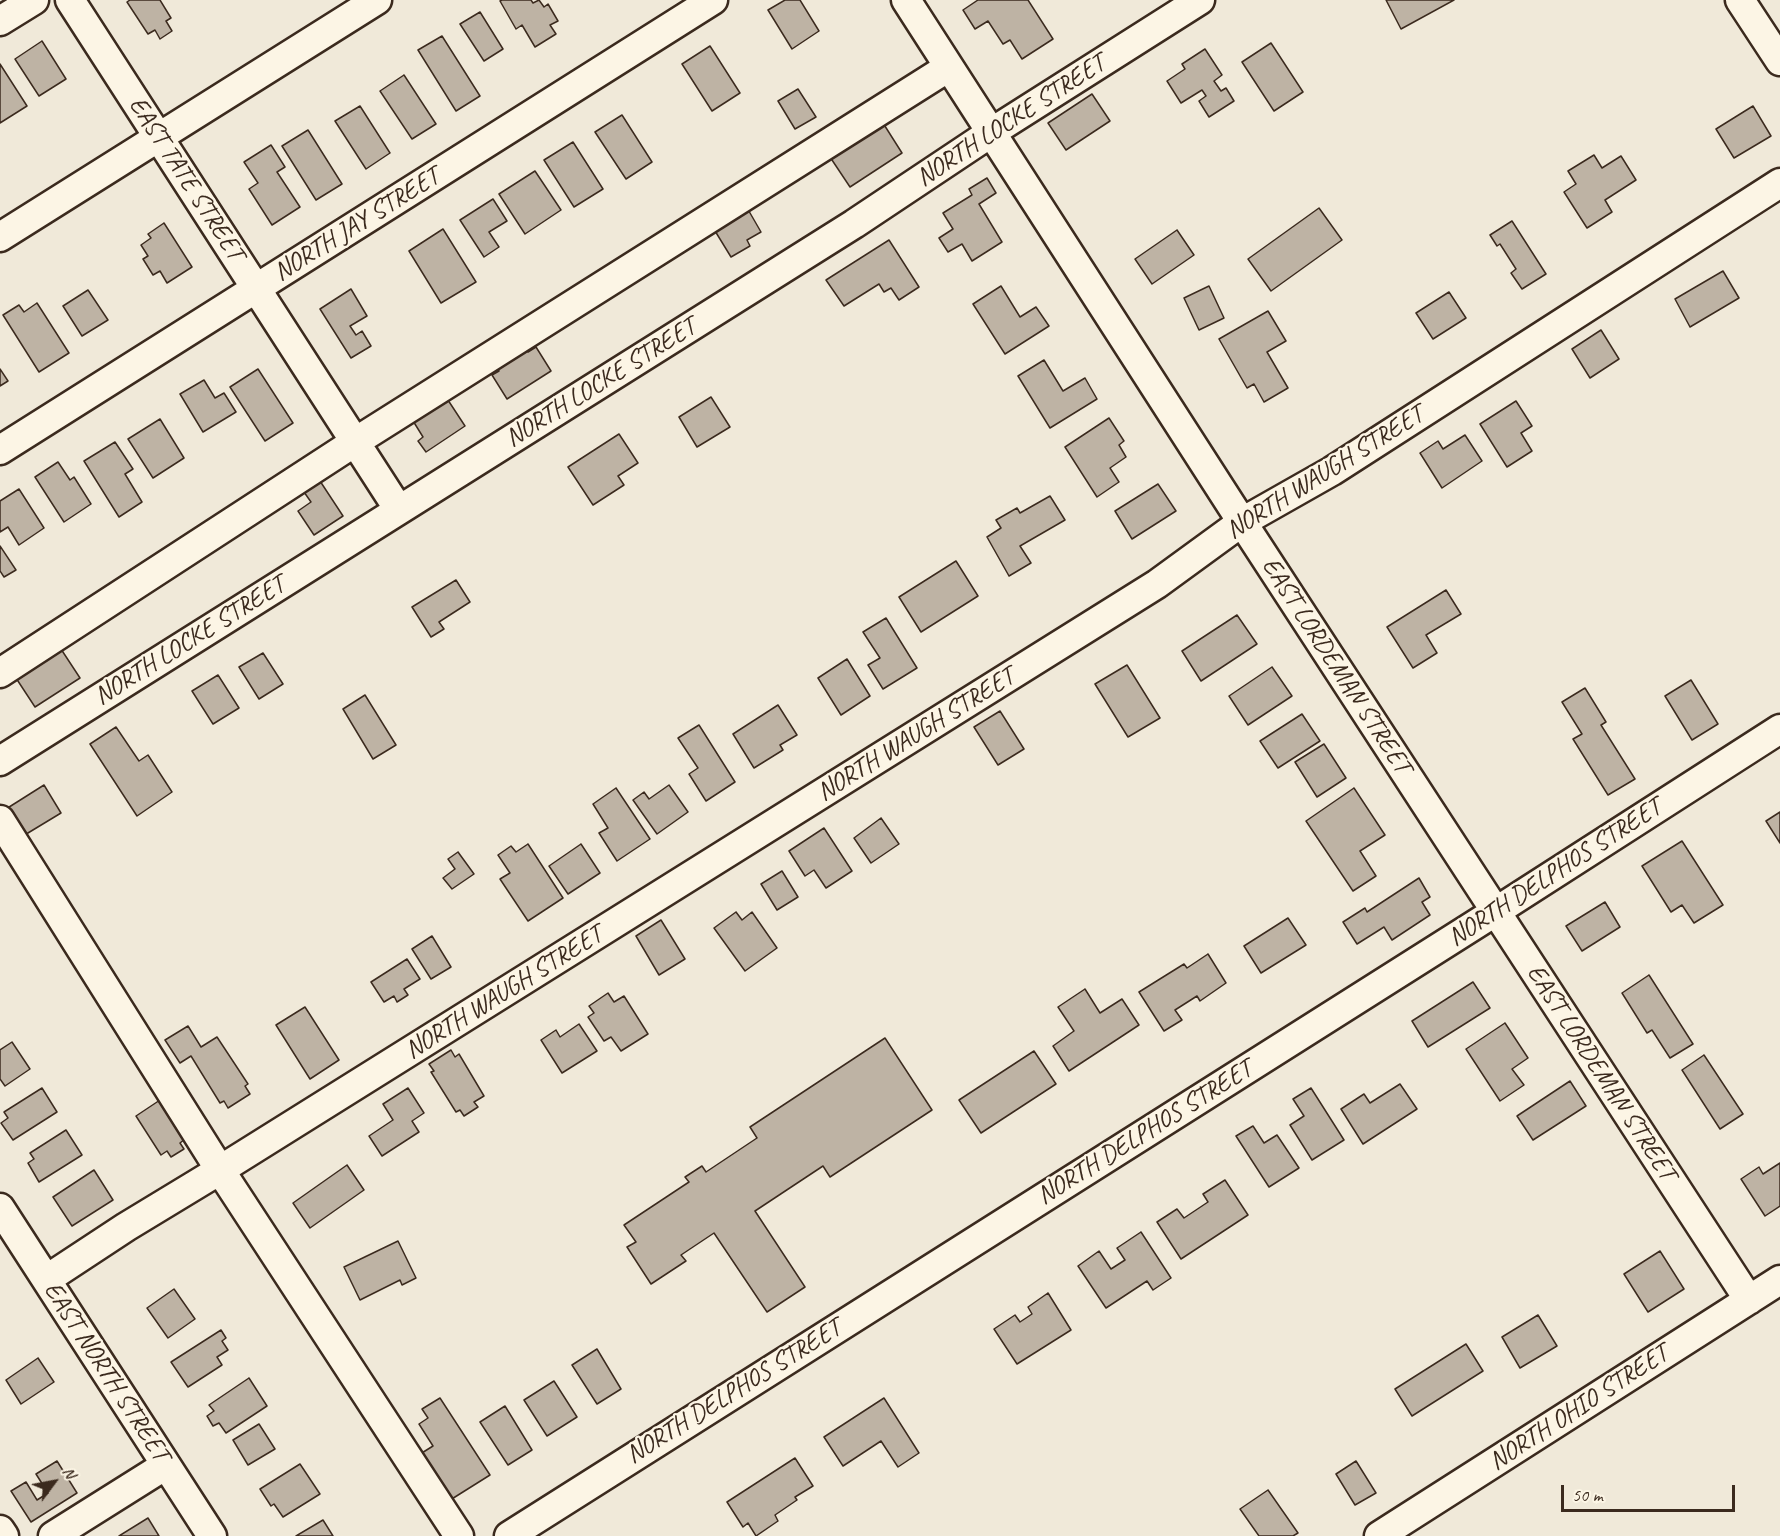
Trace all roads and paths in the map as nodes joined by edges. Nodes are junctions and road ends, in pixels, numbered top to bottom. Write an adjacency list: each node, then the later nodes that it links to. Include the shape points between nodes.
1 (34, 0): 8 (street)
2 (70, 0): 12 (street, EAST TATE STREET)
3 (377, 0): 12 (street)
4 (713, 0): 15 (street, NORTH JAY STREET)
5 (906, 0): 10 (street, EAST LORDEMAN STREET)
6 (1200, 0): 11 (street, NORTH LOCKE STREET)
7 (1740, 0): 9 (street)
8 (0, 21)
9 (1780, 61)
10 (949, 67): 11 (street, EAST LORDEMAN STREET); 16 (street)
11 (992, 132): 18 (street, NORTH LOCKE STREET, via 844,231); 19 (street, EAST LORDEMAN STREET)
12 (158, 137): 14 (street); 15 (street, EAST TATE STREET)
13 (1780, 183): 19 (street, NORTH WAUGH STREET, via 1342,465)
14 (0, 237)
15 (256, 288): 16 (street, EAST TATE STREET); 17 (street, NORTH JAY STREET)
16 (355, 442): 18 (street, EAST TATE STREET); 20 (street)
17 (0, 450)
18 (399, 510): 22 (street, NORTH LOCKE STREET)
19 (1242, 522): 24 (street, EAST LORDEMAN STREET); 25 (street, NORTH WAUGH STREET, via 1157,584)
20 (0, 673)
21 (1780, 729): 24 (street, NORTH DELPHOS STREET)
22 (0, 761)
23 (0, 820): 25 (street)
24 (1496, 912): 29 (street, EAST LORDEMAN STREET); 36 (street, NORTH DELPHOS STREET)
25 (220, 1170): 27 (street, NORTH WAUGH STREET); 35 (street)
26 (0, 1208): 27 (street, EAST NORTH STREET)
27 (47, 1280): 30 (street, EAST NORTH STREET)
28 (1780, 1280): 29 (street, NORTH OHIO STREET)
29 (1749, 1300): 37 (street, NORTH OHIO STREET)
30 (166, 1465): 33 (street); 34 (street, EAST NORTH STREET)
31 (0, 1530): 32 (street)
32 (4, 1536)
33 (53, 1536)
34 (212, 1536)
35 (459, 1536)
36 (509, 1536)
37 (1379, 1536)

